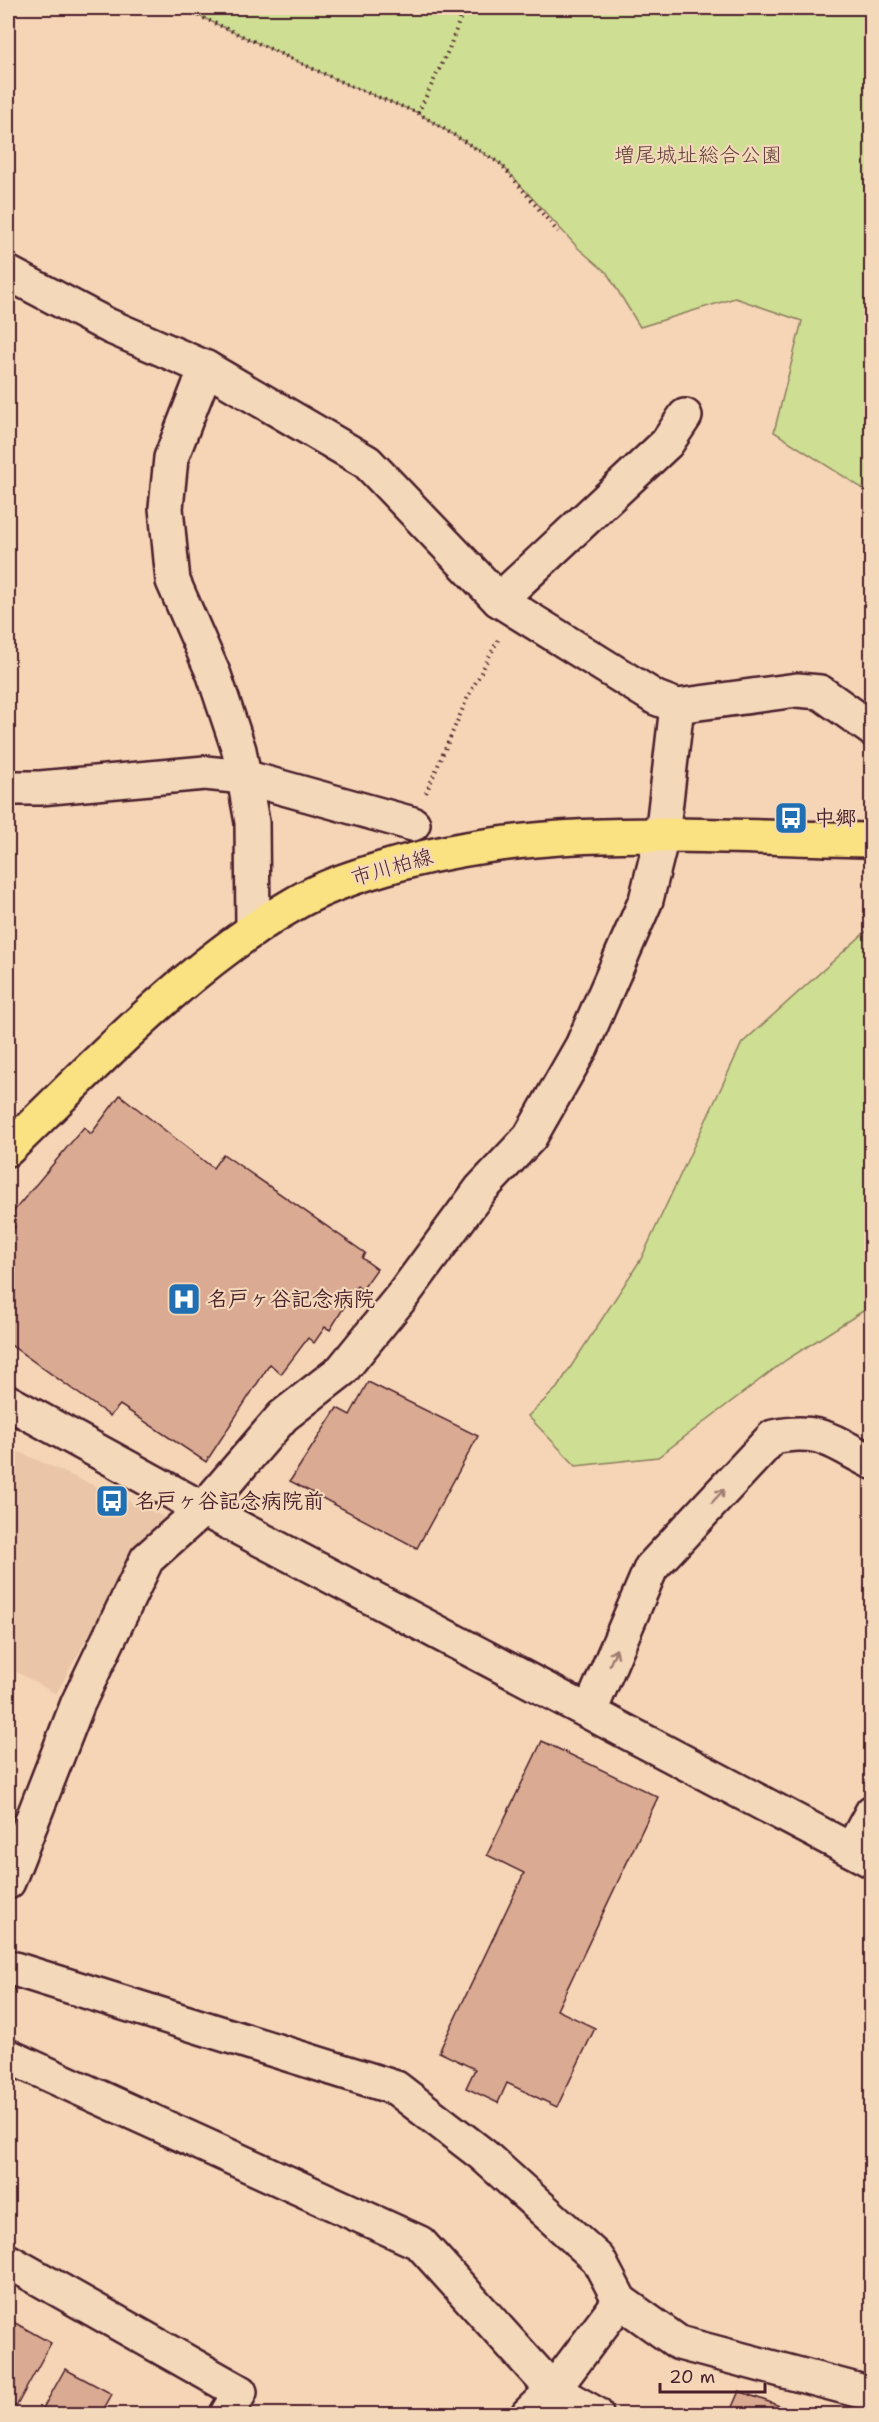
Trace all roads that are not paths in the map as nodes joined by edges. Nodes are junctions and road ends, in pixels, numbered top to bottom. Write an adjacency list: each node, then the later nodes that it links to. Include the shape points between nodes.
1 (8, 273): 2 (street, via 109,326)
2 (206, 368): 4 (street, via 368,462); 7 (street, via 171,458 166,508 173,581 214,675)
3 (685, 416): 4 (street, via 667,443)
4 (507, 605): 5 (street, via 656,698)
5 (677, 706): 6 (street, via 797,690 820,692); 10 (street)
6 (872, 729)
7 (244, 777): 8 (street, via 205,773); 9 (street); 12 (street, via 252,822)
8 (8, 788)
9 (413, 824)
10 (662, 836): 11 (main road, 市川柏線); 12 (main road, 市川柏線, via 539,838 470,847 404,862 346,879); 16 (street, via 645,900 582,1046 530,1137 481,1189 342,1370 283,1416)
11 (872, 840)
12 (253, 930): 13 (main road, 市川柏線, via 169,997)
13 (8, 1149)
14 (8, 1402): 16 (street)
15 (872, 1462): 17 (street, one-way to 15, via 651,1568 773,1437 798,1432 821,1435)
16 (203, 1509): 17 (street); 20 (street, via 147,1559 78,1703)
17 (590, 1711): 19 (street)
18 (872, 1812): 19 (street)
19 (862, 1855)
20 (8, 1882)
21 (8, 1967): 24 (street, via 396,2088 483,2155 598,2259)
22 (8, 2056): 25 (street, via 420,2243)
23 (8, 2261): 27 (street, via 240,2392)
24 (620, 2301): 25 (street); 26 (street, via 679,2343)
25 (553, 2390): 28 (street); 29 (street)
26 (872, 2394)
27 (227, 2415)
28 (528, 2415)
29 (596, 2415)

